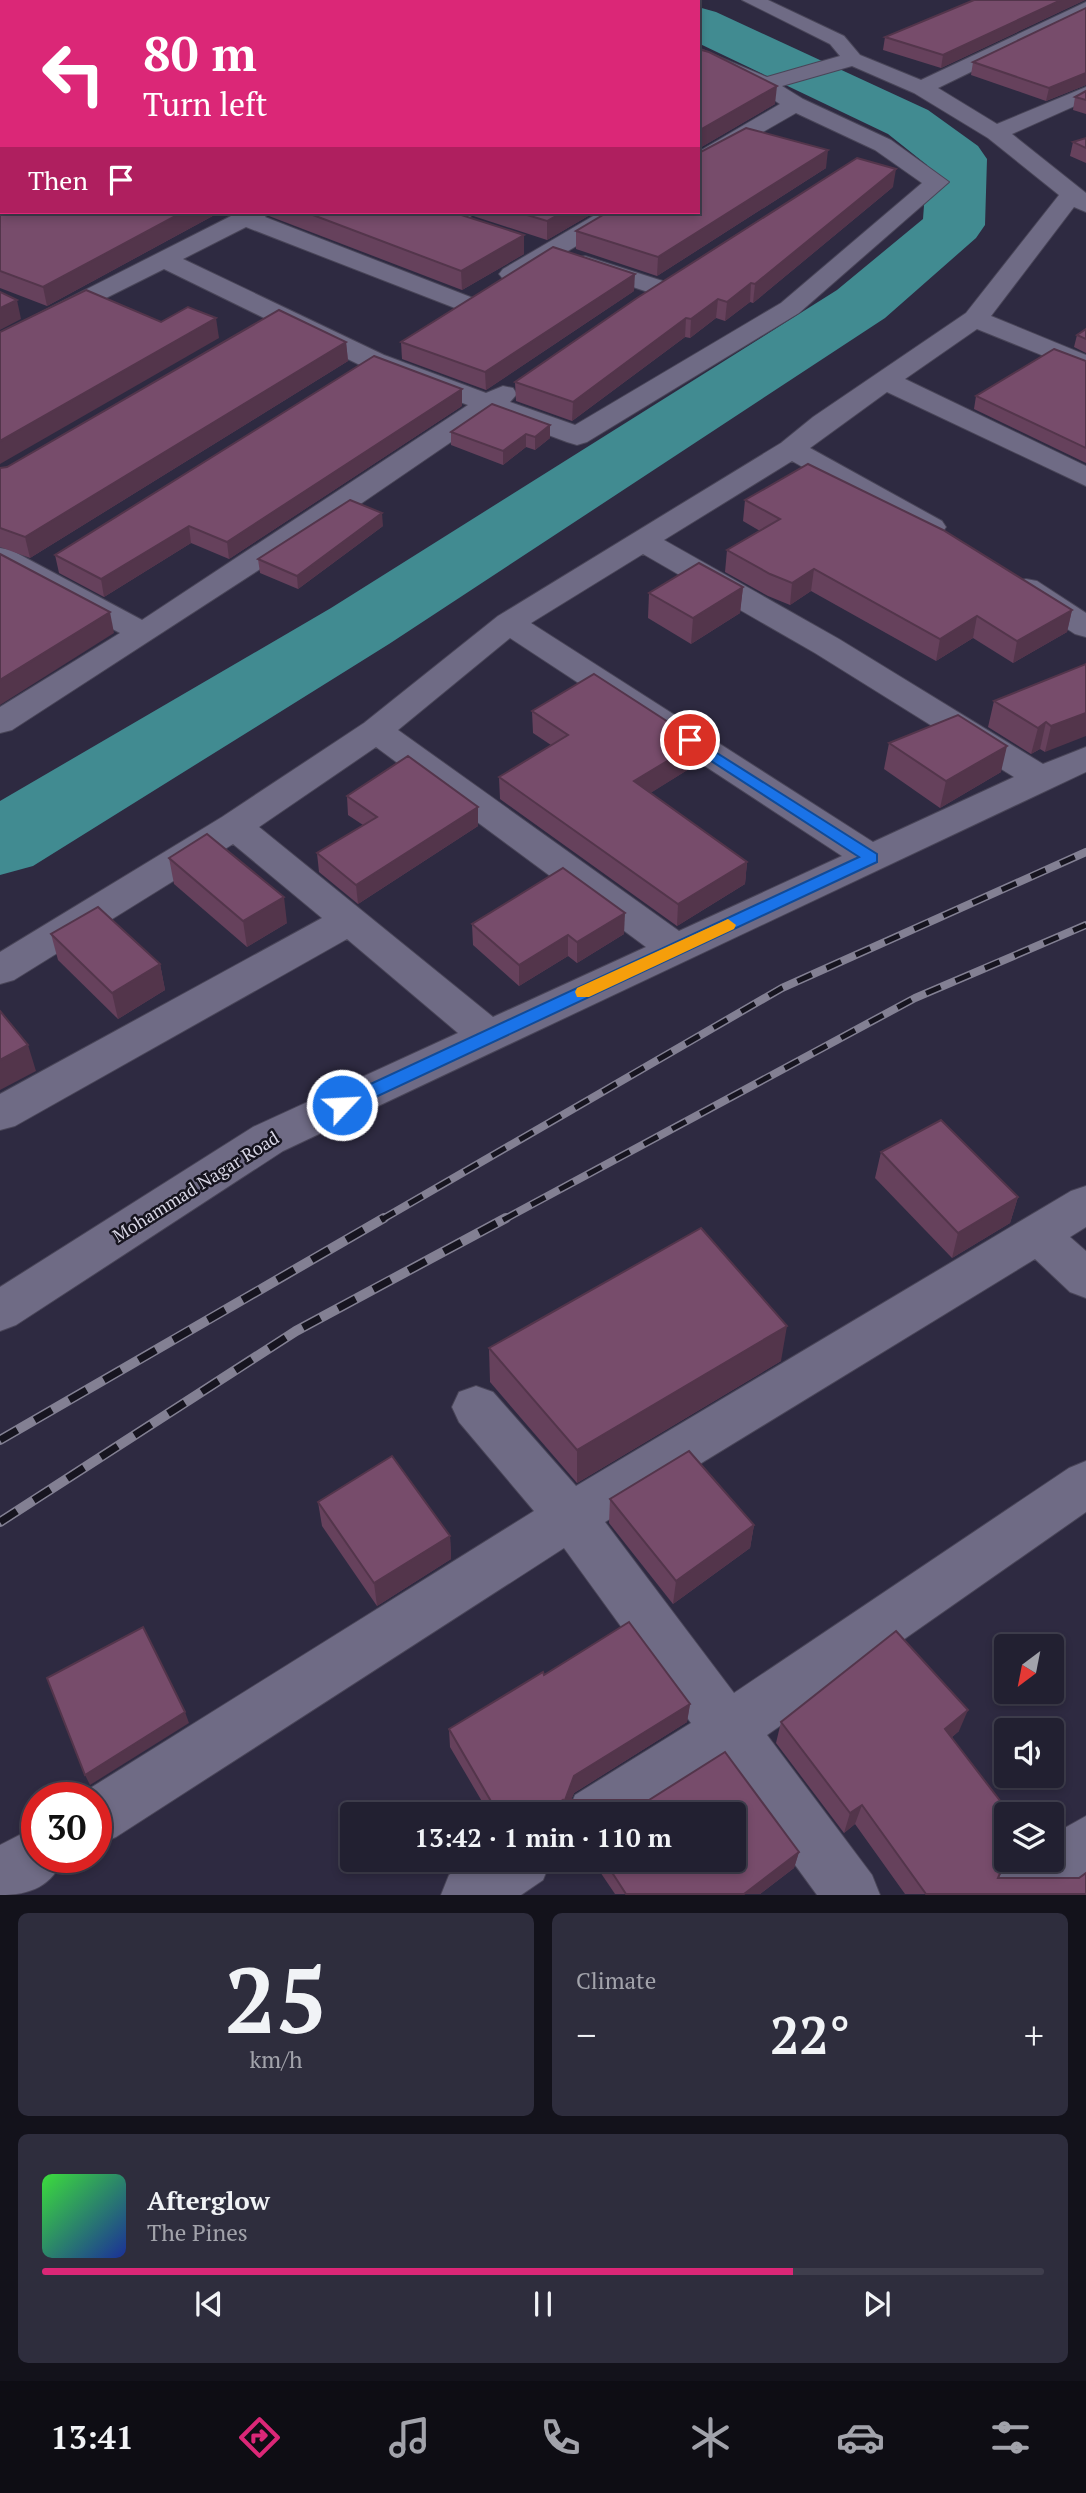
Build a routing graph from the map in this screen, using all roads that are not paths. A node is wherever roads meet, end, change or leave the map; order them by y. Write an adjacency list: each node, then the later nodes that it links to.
1 (752, 0): 4 (street)
2 (1086, 8): 8 (street)
3 (700, 55): 5 (street)
4 (845, 61): 7 (street); 8 (street)
5 (728, 68): 6 (street); 7 (street)
6 (700, 77)
7 (777, 80): 10 (street)
8 (922, 88): 11 (street)
9 (1086, 93): 11 (street)
10 (795, 104): 12 (street); 14 (street)
11 (996, 133): 15 (street)
12 (883, 145): 13 (street); 30 (street)
13 (860, 160)
14 (700, 161)
15 (1079, 200): 23 (street)
16 (613, 214): 18 (street)
17 (251, 215): 18 (street); 19 (street)
18 (538, 248): 20 (street)
19 (163, 259): 22 (street); 25 (street)
20 (660, 288)
21 (12, 303): 22 (street)
22 (48, 319): 24 (street)
23 (975, 319): 26 (street); 29 (street)
24 (0, 343)
25 (385, 354): 27 (street); 30 (street)
26 (1085, 363)
27 (350, 376)
28 (523, 380): 30 (street)
29 (884, 380): 31 (street); 32 (street)
30 (489, 403): 39 (street)
31 (791, 449): 33 (street); 34 (street)
32 (1086, 477)
33 (643, 541): 37 (street); 43 (street)
34 (955, 541)
35 (0, 557): 39 (street)
36 (999, 569): 38 (street)
37 (509, 623): 41 (street); 45 (street)
38 (1086, 626)
39 (143, 633): 40 (street)
40 (0, 722)
41 (376, 731): 44 (street); 47 (street)
42 (1086, 758): 43 (street, Mohammad Nagar Road)
43 (1042, 779): 45 (street, Mohammad Nagar Road)
44 (235, 826): 46 (street); 48 (street)
45 (871, 858): 47 (street, Mohammad Nagar Road)
46 (350, 920): 49 (street); 50 (street)
47 (676, 949): 49 (street, Mohammad Nagar Road)
48 (0, 970)
49 (489, 1036): 54 (street, Mohammad Nagar Road)
50 (0, 1114)
51 (1086, 1204): 52 (street)
52 (1038, 1235): 53 (street); 57 (street)
53 (1086, 1279)
54 (0, 1311)
55 (476, 1407): 57 (street)
56 (1086, 1484): 58 (street)
57 (570, 1517): 58 (street); 60 (street)
58 (730, 1730): 59 (street); 66 (street)
59 (616, 1802)
60 (112, 1807)
61 (1086, 1844): 67 (street)
62 (21, 1864): 64 (street)
63 (504, 1872): 65 (street)
64 (0, 1878)
65 (469, 1895)
66 (852, 1895)
67 (1018, 1895)

